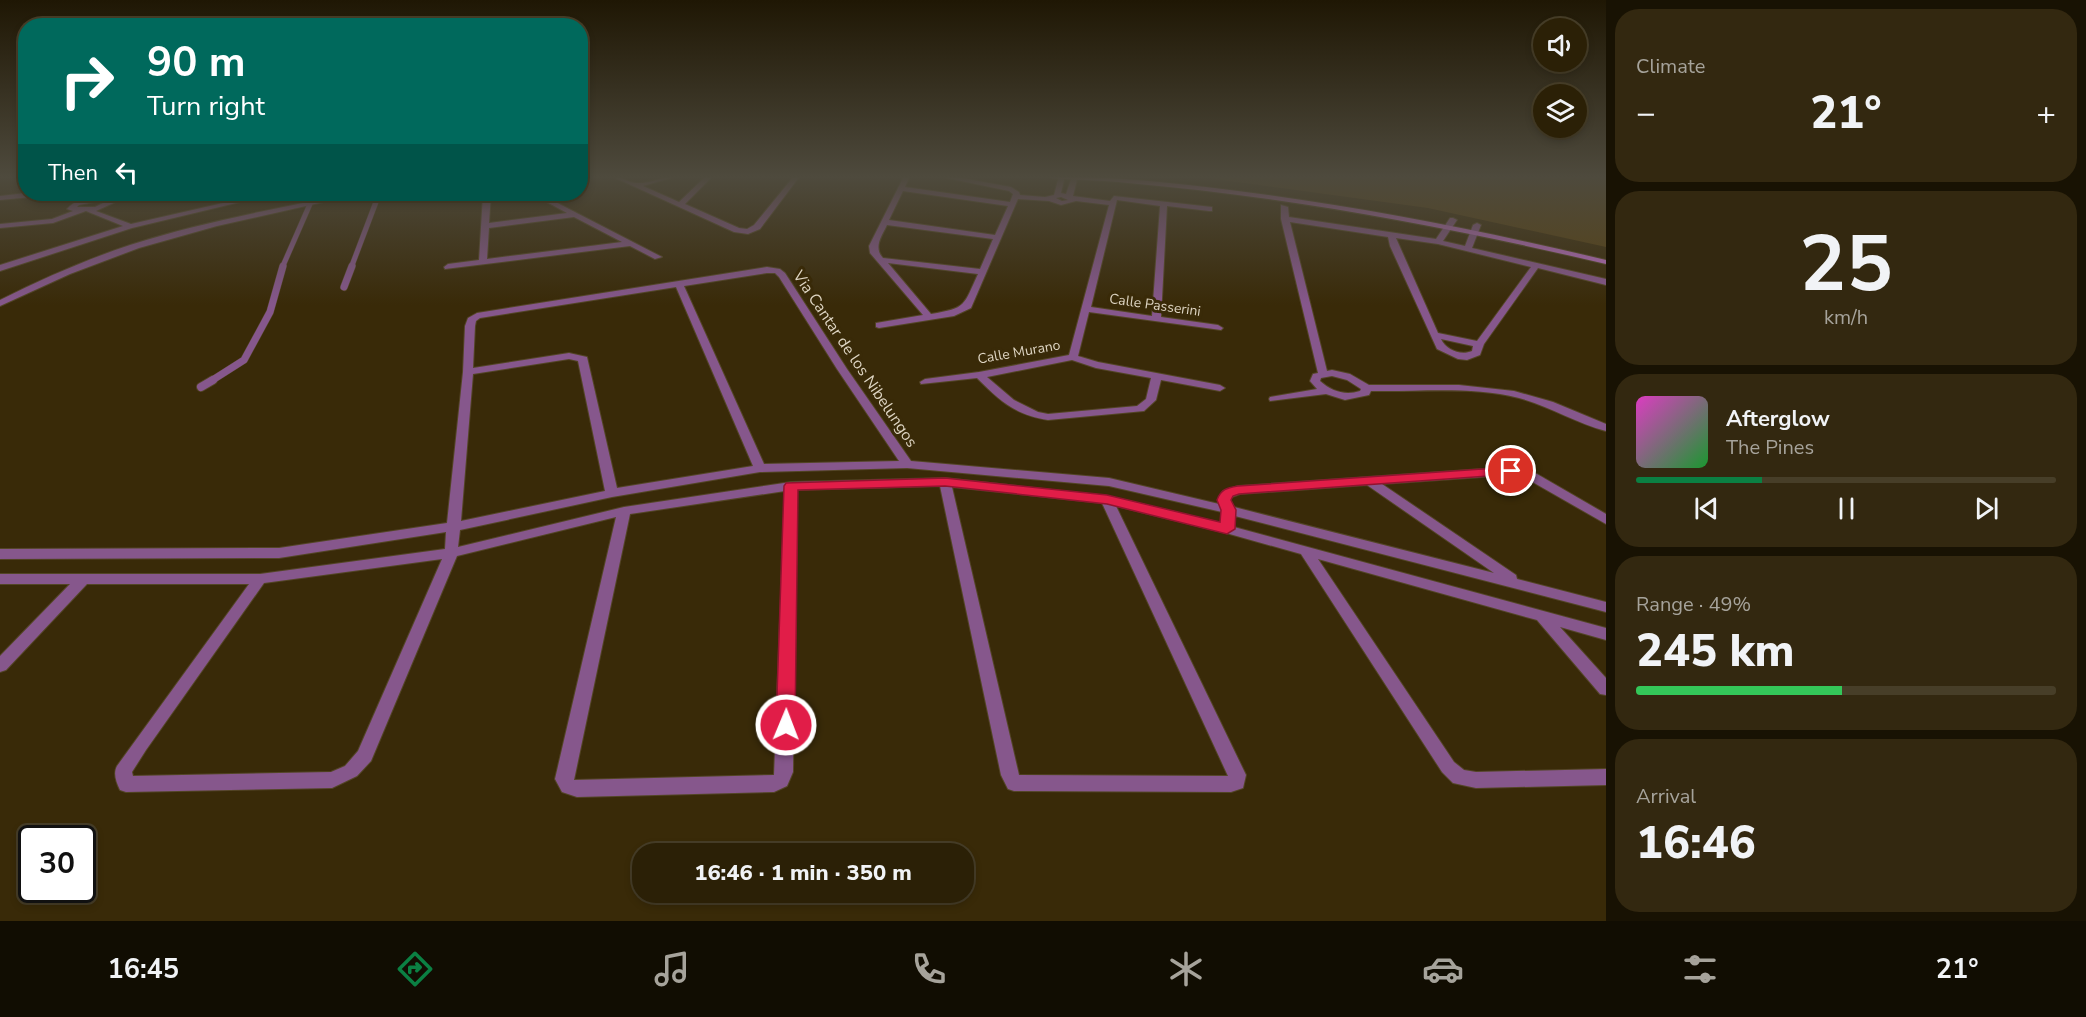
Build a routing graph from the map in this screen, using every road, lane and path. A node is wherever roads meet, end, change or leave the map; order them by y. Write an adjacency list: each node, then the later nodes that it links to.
1 (42, 219): 22 (street)
2 (55, 219): 22 (street)
3 (115, 219): 25 (street)
4 (157, 219): 25 (street)
5 (243, 219): 44 (street)
6 (303, 219): 58 (lane)
7 (370, 219): 43 (lane)
8 (485, 219): 24 (street)
9 (535, 219): 24 (street)
10 (585, 219): 30 (street)
11 (712, 219): 12 (street)
12 (763, 219)
13 (886, 219): 20 (street)
14 (1004, 219): 28 (street)
15 (1108, 219): 45 (street, Calle Murano)
16 (1163, 219): 47 (street)
17 (1285, 219): 27 (street); 54 (street)
18 (1421, 219): 21 (street)
19 (1424, 219): 21 (street)
20 (885, 222): 28 (street); 34 (street)
21 (1451, 223): 26 (street); 29 (street)
22 (14, 224): 23 (street)
23 (0, 225)
24 (485, 225): 35 (street)
25 (130, 226): 39 (street)
26 (1475, 228): 31 (street); 32 (street); 36 (street)
27 (1391, 234): 29 (street); 50 (street)
28 (996, 237): 40 (street)
29 (1438, 242): 31 (street)
30 (631, 243): 33 (street); 35 (street)
31 (1468, 248): 37 (street)
32 (1606, 255)
33 (658, 257)
34 (879, 260): 40 (street); 46 (street)
35 (483, 262): 38 (street)
36 (1606, 262)
37 (1536, 266): 41 (street); 51 (street)
38 (448, 267)
39 (0, 268)
40 (981, 272): 46 (street)
41 (1606, 282)
42 (679, 285): 53 (street); 64 (street, Via Cantar de los Nibelungos); 65 (street)
43 (344, 288)
44 (0, 303)
45 (1088, 309): 47 (street, Calle Passerini); 52 (street, Calle Murano)
46 (929, 317): 48 (street)
47 (1156, 319): 49 (street, Calle Passerini)
48 (879, 325)
49 (1218, 328)
50 (1435, 335): 51 (street); 51 (street)
51 (1479, 344)
52 (1074, 357): 55 (street, Calle Murano); 56 (street)
53 (468, 372): 69 (street); 74 (street)
54 (1323, 374): 60 (street); 61 (street)
55 (979, 375): 56 (street); 57 (street, Calle Murano)
56 (1157, 376): 59 (street)
57 (925, 382)
58 (201, 387)
59 (1220, 388)
60 (1366, 388): 61 (street); 63 (street)
61 (1327, 391): 62 (street)
62 (1274, 399)
63 (1606, 428)
64 (907, 464): 65 (street); 71 (street)
65 (760, 468): 69 (street)
66 (945, 482): 68 (street); 70 (street); 70 (street)
67 (1371, 482): 71 (street); 73 (street); 82 (street)
68 (791, 486): 72 (street); 72 (street)
69 (612, 493): 74 (street)
70 (1107, 500): 75 (street)
71 (1228, 510): 75 (street); 82 (street)
72 (624, 511): 78 (street)
73 (1606, 520)
74 (452, 527): 77 (street); 78 (street)
75 (1227, 529): 76 (street)
76 (1305, 550): 84 (street); 88 (street)
77 (0, 554)
78 (450, 554): 81 (street); 81 (street)
79 (84, 578): 80 (street); 81 (street); 86 (street)
80 (0, 579)
81 (260, 579)
82 (1518, 583): 83 (street)
83 (1606, 607)
84 (1543, 618): 85 (street); 87 (street)
85 (1606, 634)
86 (0, 666)
87 (1606, 689)
88 (1606, 777)

